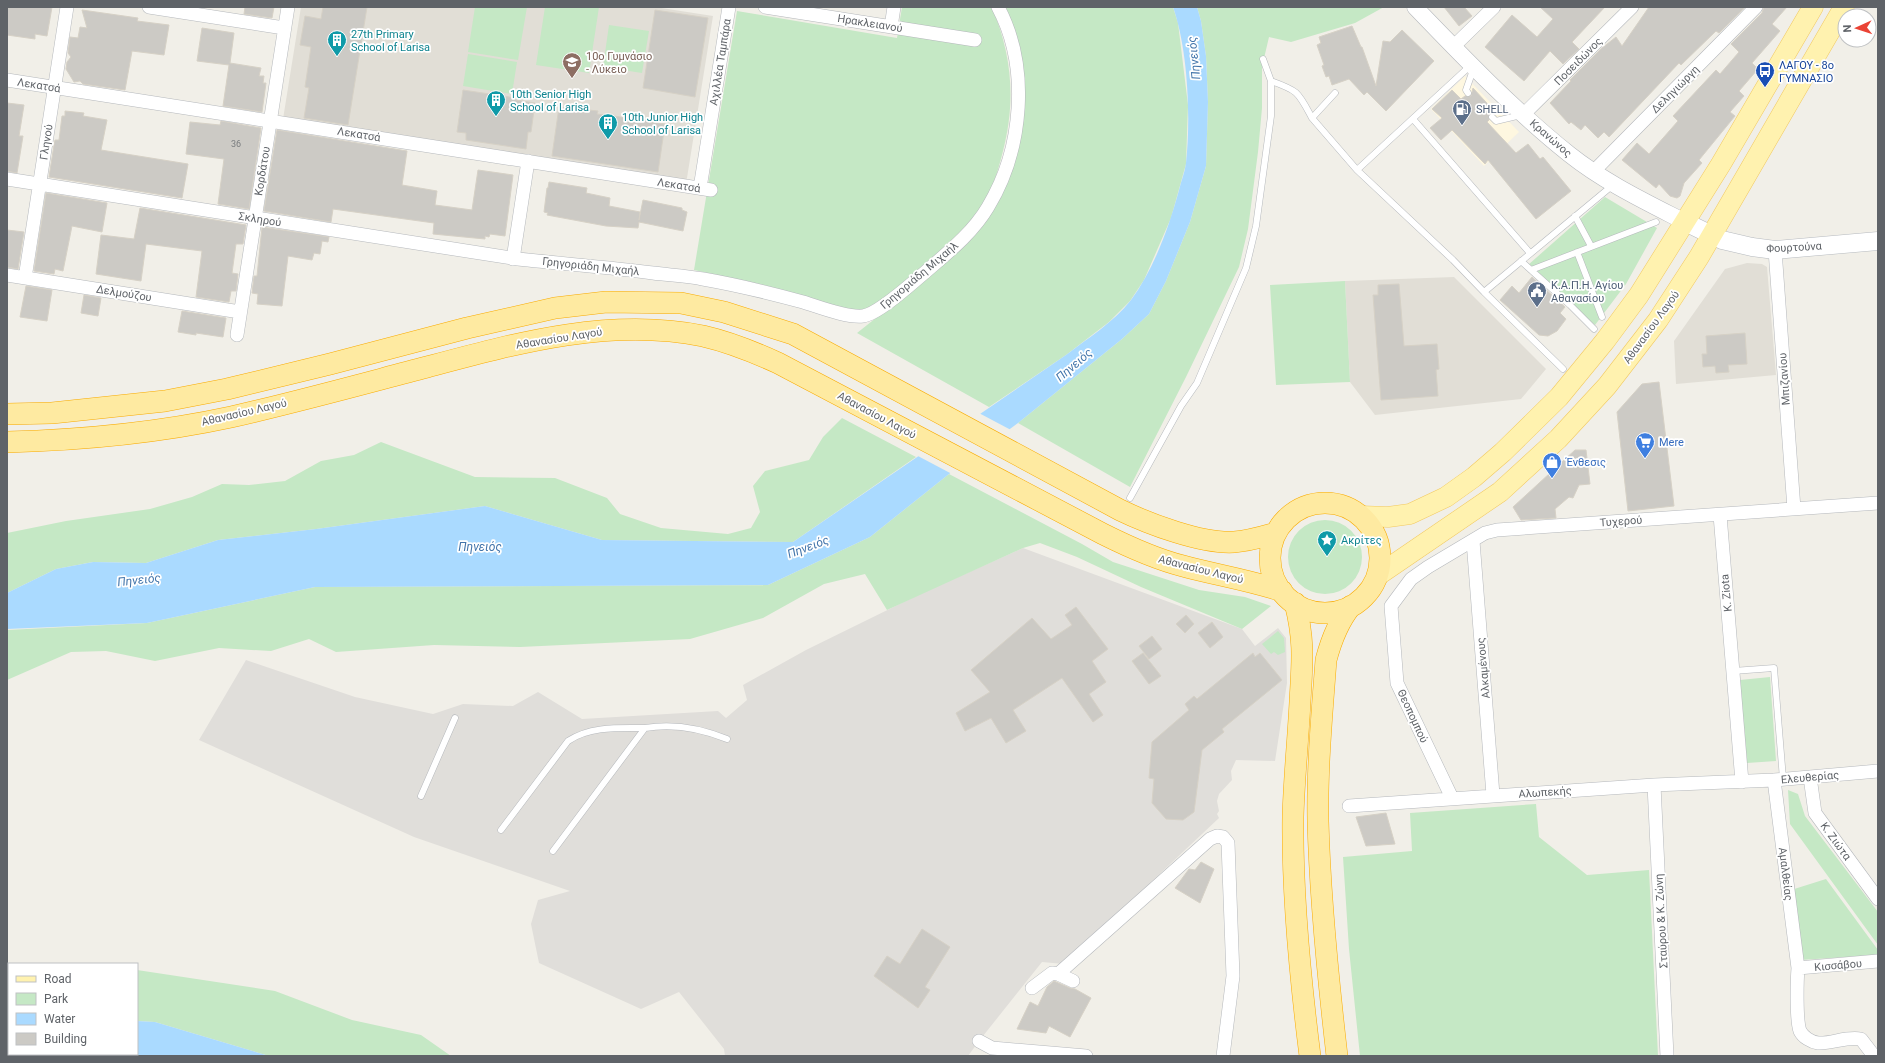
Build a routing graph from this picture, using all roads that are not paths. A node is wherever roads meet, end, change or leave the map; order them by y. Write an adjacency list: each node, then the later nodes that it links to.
1 (67, 7): 22 (street, Γληνού)
2 (149, 7): 15 (street)
3 (288, 7): 15 (street, Κορδάτου)
4 (729, 7): 36 (street, Αχιλλέα Ταμπάρα)
5 (765, 7): 14 (street, Ηρακλειανού)
6 (894, 7): 14 (street)
7 (998, 7): 47 (street, Γρηγοριάδη Μιχαήλ)
8 (1415, 7): 17 (street, Κρανώνος)
9 (1494, 7): 17 (street)
10 (1632, 7): 25 (street, Ποσειδώνος)
11 (1756, 7): 32 (street, Δεληγιώργη)
12 (1813, 7): 40 (main road)
13 (1844, 7): 41 (main road, Αθανασίου Λαγού)
14 (891, 27): 16 (street, Ηρακλειανού)
15 (284, 28): 29 (street, Κορδάτου)
16 (975, 40)
17 (1453, 47): 19 (street, Κρανώνος)
18 (1263, 59): 21 (lane)
19 (1472, 67): 24 (lane); 25 (street, Κρανώνος); 28 (lane)
20 (7, 80): 22 (street, Λεκατσά)
21 (1271, 81): 27 (lane); 61 (lane)
22 (54, 87): 29 (street, Λεκατσά); 34 (street, Γληνού)
23 (1334, 93): 27 (lane)
24 (1468, 93)
25 (1524, 114): 26 (lane); 32 (street, Κρανώνος)
26 (1492, 117)
27 (1312, 118): 31 (lane)
28 (1413, 119): 31 (lane); 46 (lane)
29 (270, 120): 30 (street, Λεκατσά); 38 (street, Κορδάτου)
30 (528, 162): 36 (street, Λεκατσά); 47 (street)
31 (1358, 170): 52 (lane)
32 (1594, 172): 35 (street, Κρανώνος)
33 (7, 179): 34 (street, Σκληρού)
34 (39, 184): 38 (street, Σκληρού); 51 (street, Γληνού)
35 (1614, 184): 37 (lane); 40 (street, Κρανώνος)
36 (706, 189)
37 (1575, 216): 43 (lane); 46 (lane)
38 (255, 218): 47 (street, Σκληρού); 53 (street, Κορδάτου)
39 (1656, 222): 43 (lane)
40 (1685, 222): 41 (main road, Κρανώνος); 64 (main road)
41 (1711, 235): 44 (main road, Φουρτούνα); 67 (main road, Αθανασίου Λαγού)
42 (1878, 241): 44 (main road, Φουρτούνα)
43 (1591, 246): 45 (lane)
44 (1775, 250): 62 (street, Μπιζανίου)
45 (1576, 252): 49 (lane); 54 (lane)
46 (1530, 253): 48 (lane)
47 (513, 258)
48 (1521, 262): 49 (lane); 52 (lane)
49 (1531, 270): 55 (lane)
50 (7, 275): 51 (street, Δελμούζου)
51 (25, 278): 53 (street, Δελμούζου)
52 (1484, 292): 57 (lane)
53 (240, 312): 56 (street, Κορδάτου)
54 (1602, 318)
55 (1594, 329)
56 (237, 335)
57 (1563, 369)
58 (7, 414): 61 (highway)
59 (7, 442): 68 (highway, Αθανασίου Λαγού)
60 (1878, 503): 62 (street, Τυχερού)
61 (1125, 504): 65 (highway)
62 (1794, 509): 63 (street, Τυχερού)
63 (1720, 515): 66 (street, Τυχερού); 71 (street, K. Ziota)
64 (1362, 516): 65 (highway); 67 (highway)
65 (1276, 532): 68 (highway)
66 (1473, 541): 70 (street, Τυχερού); 80 (street, Αλκαμένους)
67 (1377, 576): 69 (highway)
68 (1288, 597): 69 (highway); 95 (highway)
69 (1351, 606): 96 (highway)
70 (1391, 606): 82 (street, Θεοπομπού)
71 (1733, 671): 77 (lane); 78 (street, K. Ziota)
72 (455, 718): 81 (lane)
73 (645, 728): 74 (lane); 84 (lane); 85 (lane)
74 (727, 739)
75 (1878, 772): 76 (street, Ελευθερίας)
76 (1810, 777): 77 (street, Ελευθερίας); 86 (street, Κ. Ζιώτα)
77 (1778, 779): 78 (street, Ελευθερίας); 88 (street, Αμαλθείας)
78 (1742, 782): 79 (street, Αλωπεκής)
79 (1654, 785): 80 (street, Αλωπεκής); 97 (street, Σταύρου & Κ. Ζώνη)
80 (1494, 795): 82 (street, Αλωπεκής)
81 (421, 796)
82 (1452, 798): 83 (street, Αλωπεκής)
83 (1349, 806)
84 (501, 830)
85 (553, 852)
86 (1878, 899)
87 (1878, 961): 88 (street, Κισσάβου)
88 (1798, 968): 98 (street, Αμαλθείας)
89 (1058, 974): 90 (street); 91 (street); 94 (street)
90 (1073, 981)
91 (1032, 988)
92 (979, 1041): 93 (street)
93 (1086, 1056)
94 (1223, 1056)
95 (1310, 1056)
96 (1337, 1056)
97 (1667, 1056)
98 (1874, 1056)

